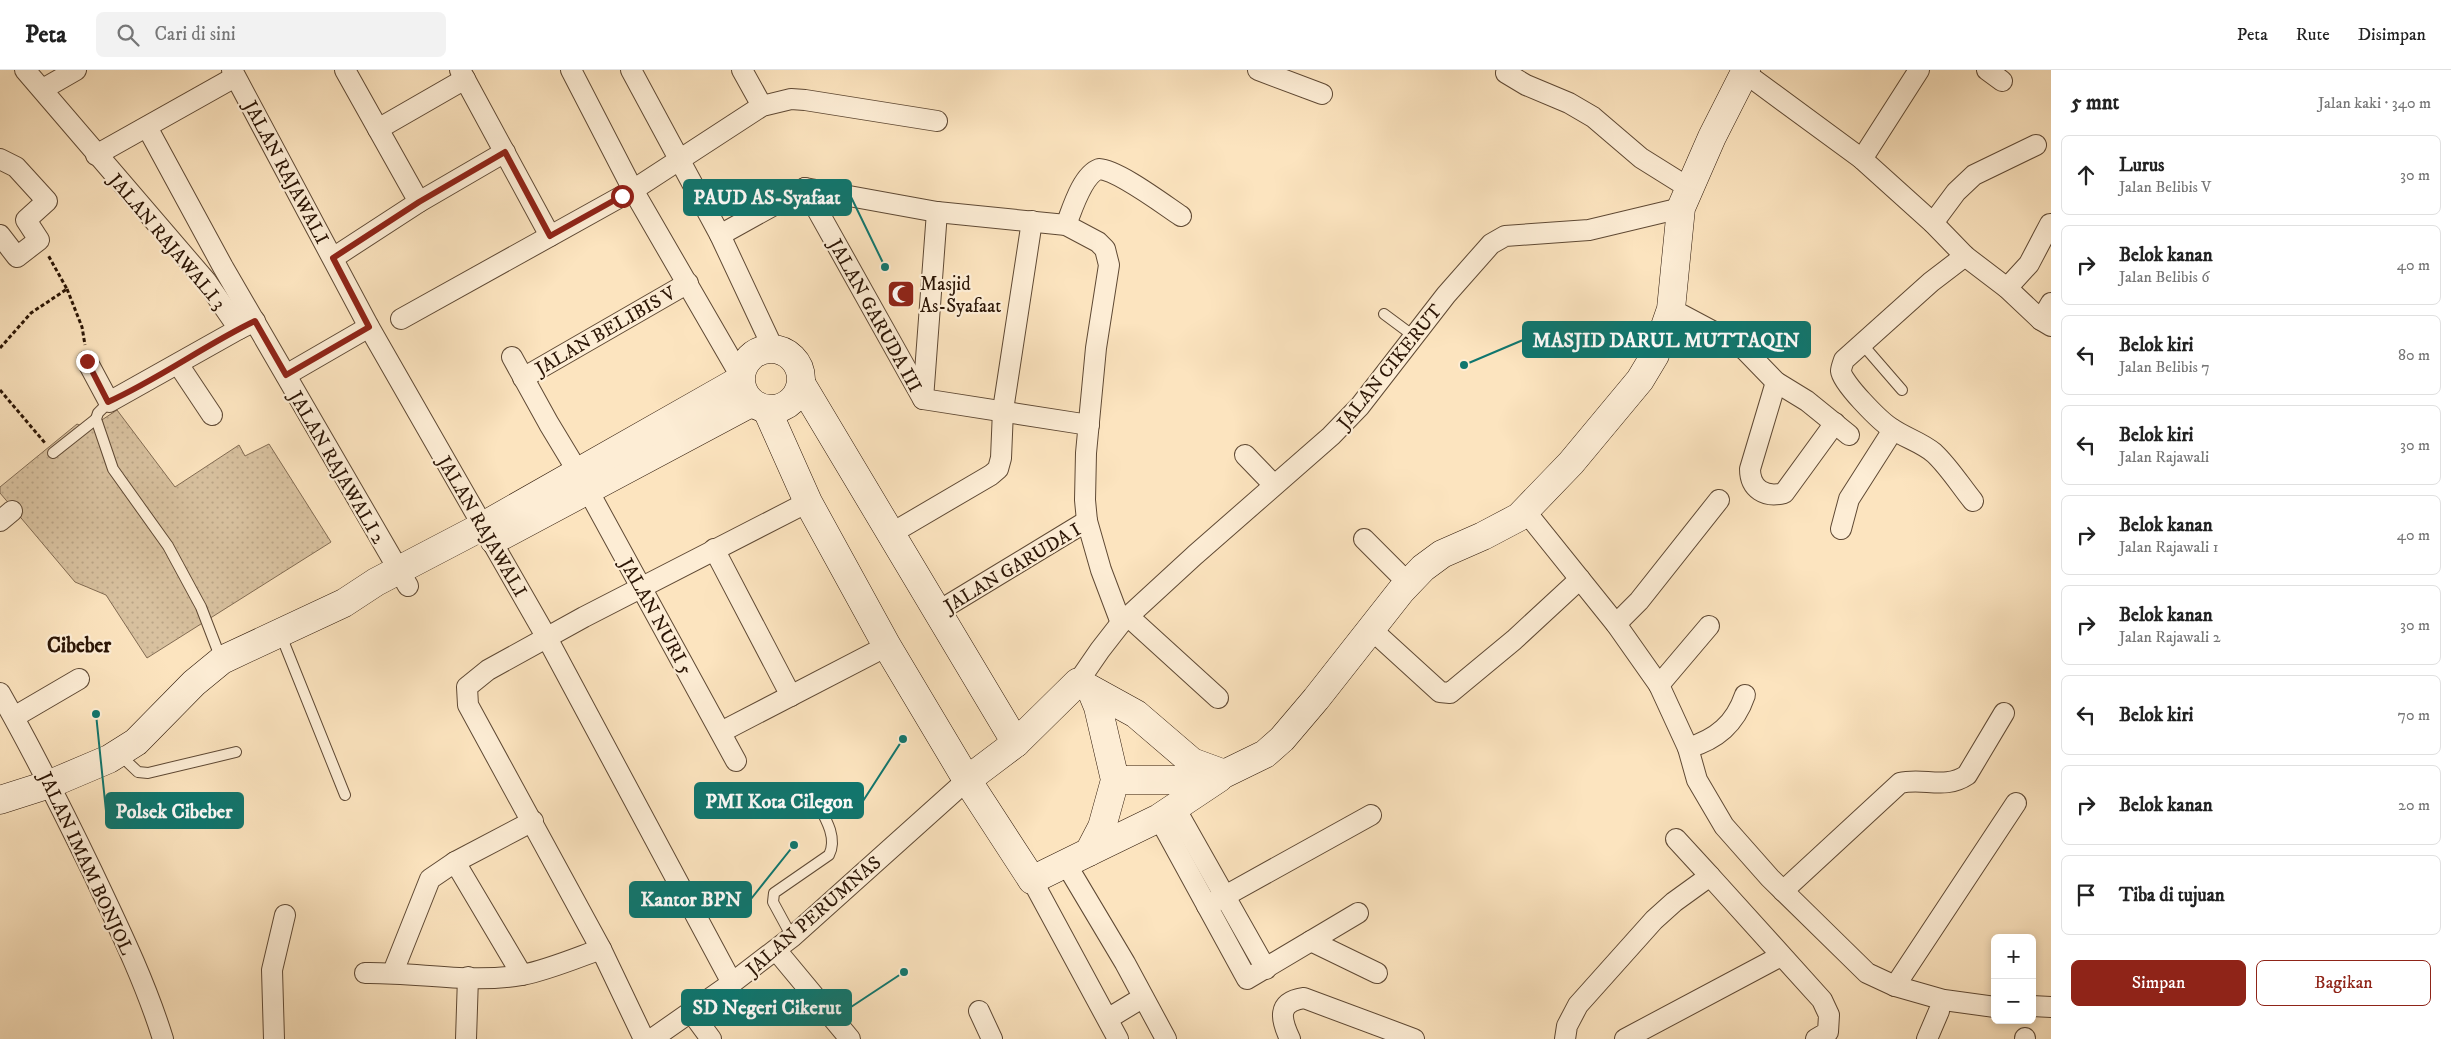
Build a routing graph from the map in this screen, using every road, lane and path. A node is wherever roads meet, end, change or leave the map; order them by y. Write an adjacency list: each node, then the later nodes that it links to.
1 (25, 70): 13 (street, JALAN RAJAWALI 3)
2 (76, 70): 13 (street)
3 (345, 70): 18 (street)
4 (572, 70): 26 (street)
5 (631, 70): 24 (street)
6 (742, 70): 15 (street)
7 (1258, 70): 14 (street)
8 (1919, 70): 23 (street)
9 (1745, 72): 23 (street); 27 (street)
10 (1506, 73): 27 (street)
11 (233, 74): 17 (street); 40 (street, JALAN RAJAWALI)
12 (462, 74): 18 (street); 20 (street)
13 (44, 89): 21 (street, JALAN RAJAWALI 3)
14 (1322, 94)
15 (762, 106): 16 (street); 24 (street)
16 (937, 121)
17 (148, 127): 21 (street); 49 (street, JALAN RAJAWALI 3)
18 (378, 130): 28 (street)
19 (2036, 145): 32 (street)
20 (505, 152): 28 (street); 37 (street)
21 (96, 155): 49 (street, JALAN RAJAWALI 3)
22 (0, 159): 38 (street)
23 (1862, 159): 32 (street)
24 (680, 160): 26 (street); 35 (street)
25 (805, 188): 29 (street); 35 (street); 65 (street, JALAN GARUDA III)
26 (632, 190): 37 (street); 41 (street)
27 (1685, 198): 45 (street); 51 (street, JALAN CIKERUT)
28 (419, 202): 40 (street)
29 (937, 212): 31 (street); 65 (street)
30 (1180, 216): 34 (street)
31 (1032, 221): 34 (street); 67 (street)
32 (1933, 223): 39 (street)
33 (2050, 224): 42 (street)
34 (1066, 225): 70 (street)
35 (720, 235): 54 (street)
36 (0, 236): 38 (street)
37 (550, 236): 47 (street)
38 (39, 240): 43 (path)
39 (1965, 256): 42 (street); 52 (street)
40 (333, 258): 50 (street, JALAN RAJAWALI)
41 (688, 283): 59 (street, JALAN BELIBIS V); 64 (street)
42 (2007, 288): 48 (street)
43 (67, 289): 53 (path); 56 (path)
44 (2051, 302): 48 (street)
45 (1671, 309): 60 (street); 79 (street)
46 (1384, 314): 51 (lane)
47 (401, 318)
48 (2046, 323)
49 (247, 325): 57 (street); 58 (street, JALAN RAJAWALI 2)
50 (369, 327): 58 (street); 82 (street, JALAN RAJAWALI)
51 (1415, 337): 75 (street, JALAN CIKERUT)
52 (1863, 345): 63 (lane); 71 (street)
53 (0, 348)
54 (773, 348): 61 (street); 64 (street)
55 (512, 357): 59 (street, JALAN NURI 5)
56 (87, 361): 66 (street)
57 (178, 364): 66 (street); 68 (street)
58 (286, 375): 86 (street, JALAN RAJAWALI 2)
59 (523, 378): 74 (street, JALAN NURI 5)
60 (1776, 382): 60 (street)
61 (802, 385): 64 (street); 83 (street)
62 (0, 390): 72 (path)
63 (1902, 390)
64 (750, 392): 74 (street); 78 (street)
65 (923, 399): 67 (street, JALAN GARUDA III)
66 (108, 402): 69 (lane)
67 (1003, 410): 70 (street, JALAN GARUDA III); 83 (street)
68 (212, 415)
69 (96, 419): 72 (lane); 98 (lane)
70 (1089, 426): 80 (street)
71 (1893, 430): 77 (street); 81 (street)
72 (53, 453)
73 (1245, 455): 75 (street)
74 (583, 482): 82 (street); 89 (street, JALAN NURI 5)
75 (1274, 485): 91 (street, JALAN CIKERUT)
76 (1719, 500): 92 (street)
77 (1973, 501)
78 (808, 502): 85 (street); 97 (street)
79 (1526, 512): 87 (street); 88 (street)
80 (1087, 521): 90 (street, JALAN GARUDA I); 91 (street)
81 (1841, 529)
82 (487, 533): 86 (street); 96 (street, JALAN RAJAWALI)
83 (892, 533): 90 (street)
84 (1364, 539): 88 (street)
85 (714, 549): 89 (street); 104 (street)
86 (403, 579): 95 (street)
87 (1580, 579): 92 (street); 94 (street)
88 (1408, 583): 94 (street)
89 (641, 588): 96 (street); 108 (street, JALAN NURI 5)
90 (937, 612): 109 (street)
91 (1125, 620): 101 (street, JALAN CIKERUT); 105 (street)
92 (1616, 624): 100 (street)
93 (1709, 626): 100 (street)
94 (1372, 630): 114 (street)
95 (279, 632): 98 (street); 118 (lane)
96 (547, 638): 124 (street); 143 (street, JALAN RAJAWALI)
97 (887, 646): 104 (street); 115 (street)
98 (222, 660): 112 (street)
99 (79, 679): 107 (street)
100 (1659, 685): 110 (street)
101 (1085, 686): 109 (street); 114 (street); 116 (street)
102 (0, 693): 107 (street, JALAN IMAM BONJOL)
103 (1745, 695): 110 (street)
104 (791, 696): 108 (street)
105 (1218, 698)
106 (2004, 713): 130 (street)
107 (14, 717): 117 (street, JALAN IMAM BONJOL)
108 (721, 732): 113 (street, JALAN NURI 5)
109 (1016, 743): 115 (street)
110 (1688, 748): 130 (street)
111 (236, 752): 112 (lane)
112 (118, 753): 117 (street)
113 (736, 761)
114 (1224, 774): 116 (street); 122 (street)
115 (967, 780): 129 (street); 135 (street, JALAN PERUMNAS)
116 (1115, 780): 126 (street)
117 (50, 784): 120 (street); 154 (street, JALAN IMAM BONJOL)
118 (345, 795)
119 (813, 795): 135 (lane)
120 (0, 800)
121 (2016, 803): 144 (street)
122 (1167, 813): 126 (street); 131 (street)
123 (1371, 816): 131 (street)
124 (532, 821): 127 (street); 136 (street)
125 (1676, 839): 128 (street)
126 (1078, 858): 129 (street); 145 (street)
127 (455, 862): 138 (street); 141 (street)
128 (1710, 876): 137 (street); 166 (street)
129 (1032, 880): 152 (street)
130 (1783, 891): 144 (street)
131 (1216, 901): 134 (street)
132 (1358, 913): 134 (street)
133 (285, 915): 155 (street)
134 (1311, 941): 140 (street)
135 (784, 944): 143 (street, JALAN PERUMNAS); 160 (street)
136 (601, 949): 141 (street); 157 (street)
137 (1781, 956): 153 (street); 167 (street)
138 (393, 972): 139 (street); 142 (street)
139 (365, 973)
140 (1377, 973)
141 (522, 975): 142 (street)
142 (468, 977): 156 (street)
143 (732, 983): 151 (street, JALAN PERUMNAS)
144 (1895, 986): 146 (street)
145 (1142, 998): 152 (street); 163 (street)
146 (1991, 1006)
147 (2036, 1006): 148 (street)
148 (2051, 1006)
149 (979, 1010): 161 (street)
150 (1938, 1011): 168 (street)
151 (692, 1013): 158 (street, JALAN PERUMNAS); 159 (street)
152 (1109, 1018): 162 (street)
153 (1824, 1037)
154 (163, 1039)
155 (274, 1039)
156 (466, 1039)
157 (644, 1039)
158 (652, 1039)
159 (711, 1039)
160 (850, 1039)
161 (992, 1039)
162 (1118, 1039)
163 (1166, 1039)
164 (1290, 1039): 165 (street)
165 (1414, 1039)
166 (1565, 1039)
167 (1624, 1039)
168 (1927, 1039)

